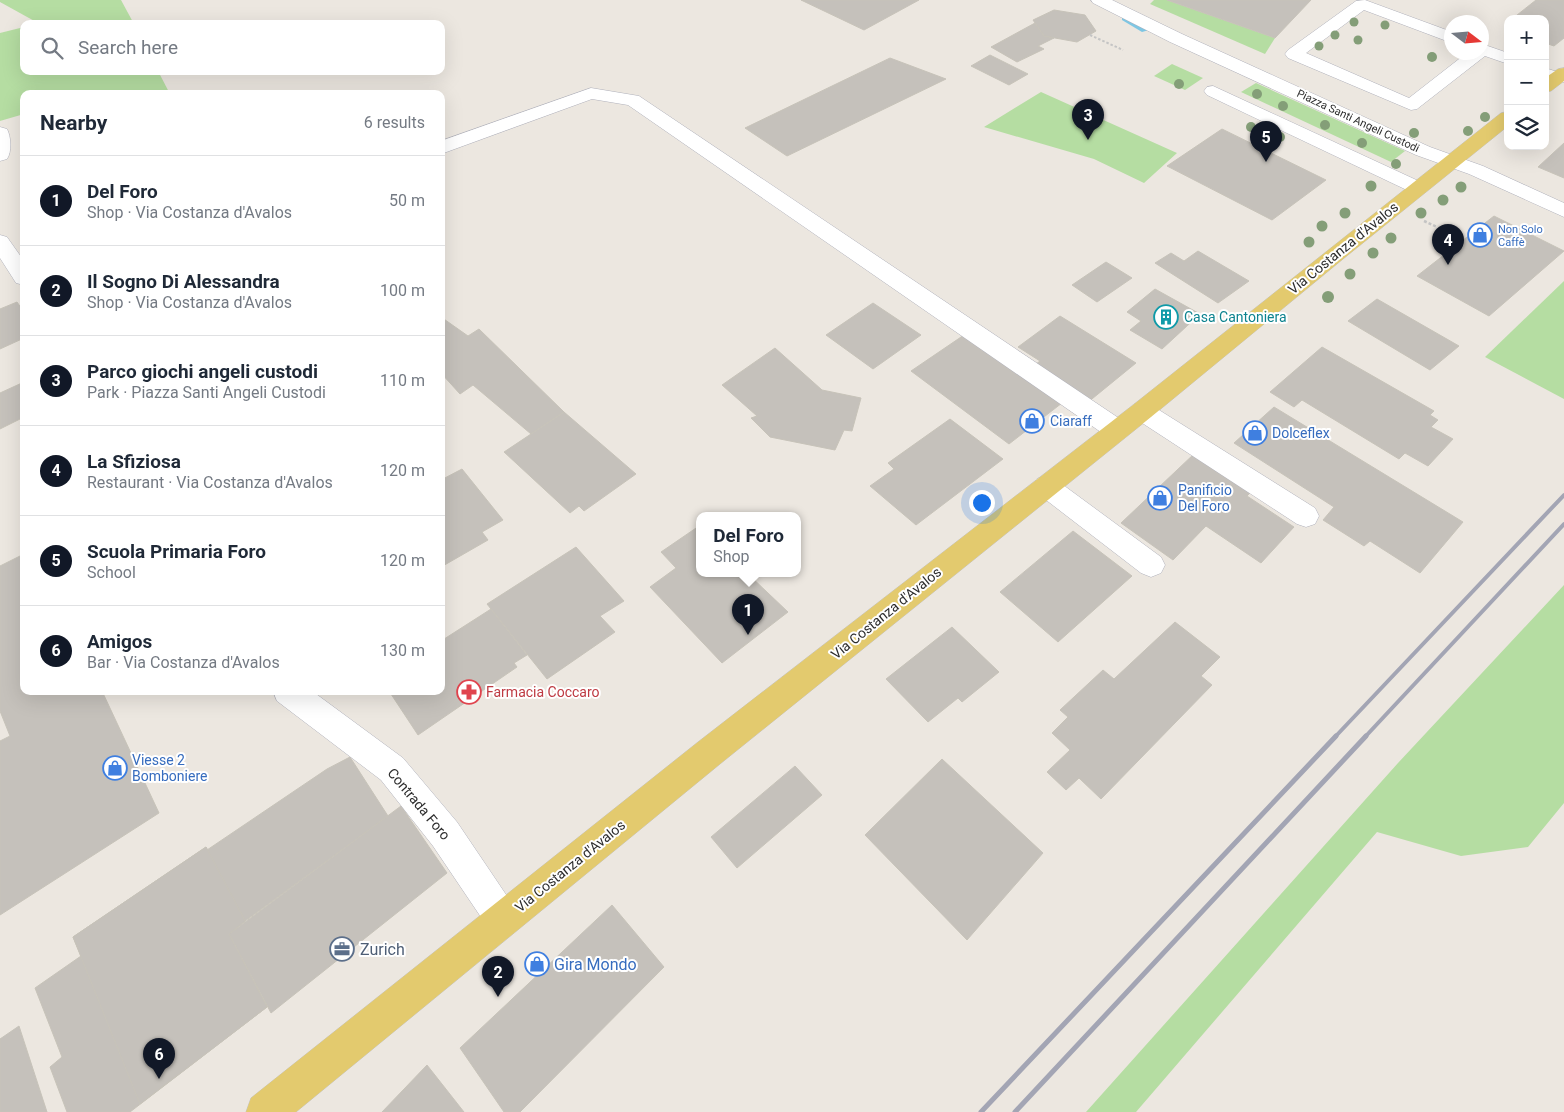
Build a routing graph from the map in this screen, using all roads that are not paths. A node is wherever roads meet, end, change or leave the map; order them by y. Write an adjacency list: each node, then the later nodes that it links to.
1 (1099, 0): 8 (street, Piazza Santi Angeli Custodi)
2 (1365, 2): 3 (street); 5 (street)
3 (1444, 35)
4 (1489, 53): 6 (street)
5 (1294, 54): 7 (street); 8 (street)
6 (1504, 58)
7 (1468, 60)
8 (1256, 74): 14 (street, Piazza Santi Angeli Custodi)
9 (1213, 91): 15 (street)
10 (1504, 120): 14 (main road, Via Costanza d'Avalos)
11 (0, 134): 13 (street)
12 (445, 147): 20 (street)
13 (0, 155)
14 (1452, 162): 15 (main road, Via Costanza d'Avalos); 16 (street, Piazza Santi Angeli Custodi)
15 (1418, 188): 19 (main road, Via Costanza d'Avalos)
16 (1564, 210)
17 (0, 242): 18 (street)
18 (20, 272)
19 (1142, 411): 20 (main road, Via Costanza d'Avalos); 22 (street)
20 (1116, 430): 21 (main road, Via Costanza d'Avalos)
21 (1046, 486): 23 (street); 25 (main road, Via Costanza d'Avalos)
22 (1306, 516)
23 (1151, 566)
24 (293, 695): 25 (street, Contrada Foro)
25 (502, 920): 26 (main road, Via Costanza d'Avalos)
26 (266, 1112)

